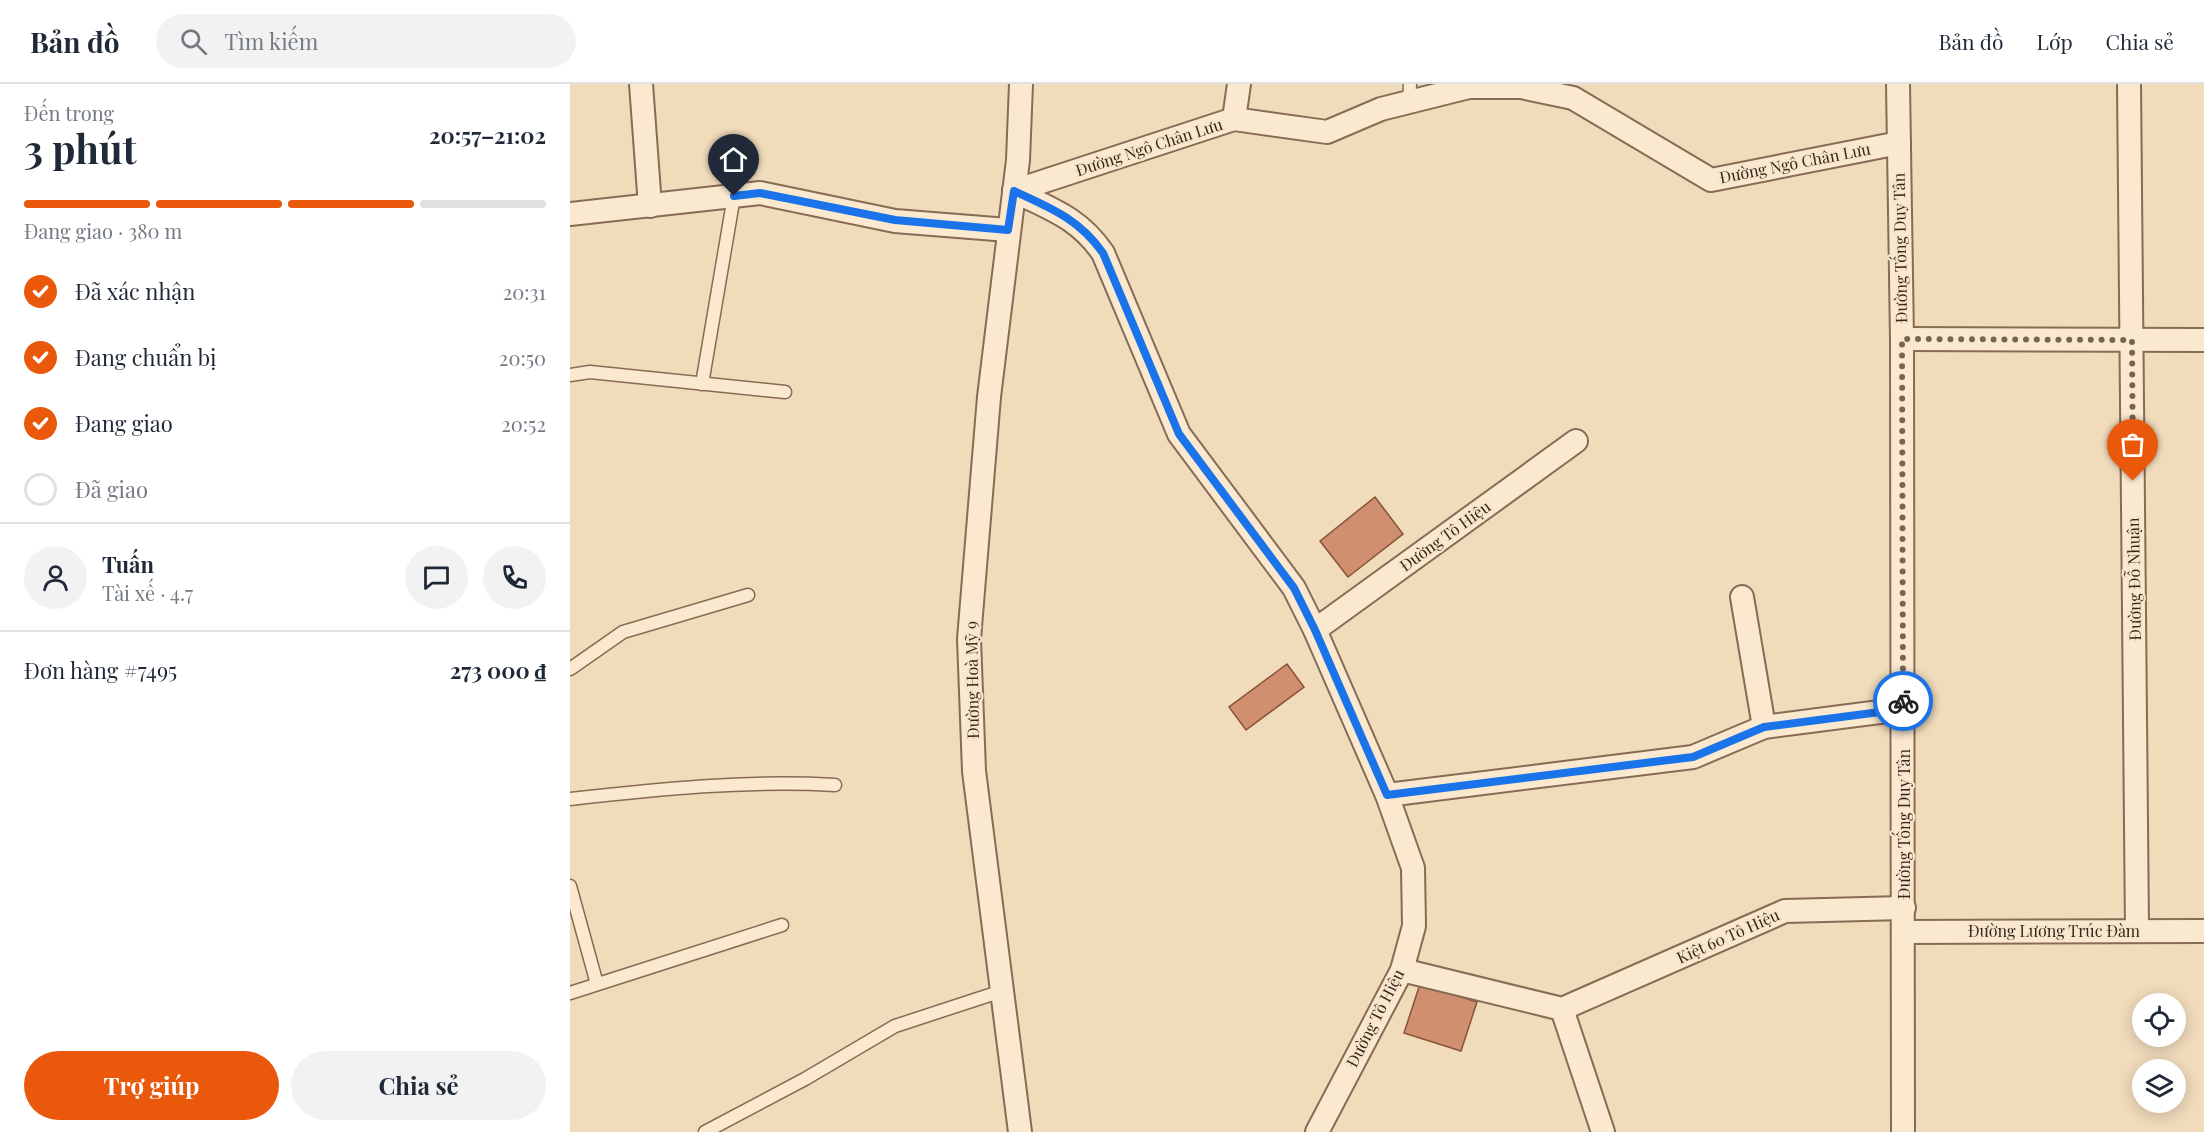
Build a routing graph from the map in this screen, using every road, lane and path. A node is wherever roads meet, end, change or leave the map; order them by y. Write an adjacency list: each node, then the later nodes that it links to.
1 (641, 84): 12 (street)
2 (1021, 84): 10 (street)
3 (1239, 84): 8 (street)
4 (1898, 84): 9 (street, Đường Tống Duy Tân)
5 (2129, 84): 16 (street, Đường Đỗ Nhuận)
6 (1538, 87): 7 (street, Đường Ngô Chân Lưu); 9 (street, Đường Ngô Chân Lưu)
7 (1410, 93): 8 (street, Đường Ngô Chân Lưu)
8 (1234, 119): 10 (street, Đường Ngô Chân Lưu)
9 (1899, 143): 15 (street, Đường Tống Duy Tân)
10 (1014, 191): 14 (street, Đường Hoà Mỹ 9); 24 (street, Đường Tô Hiệu)
11 (734, 196): 12 (street); 14 (street); 19 (lane)
12 (650, 206): 13 (street)
13 (570, 214)
14 (1008, 230): 39 (street, Đường Hoà Mỹ 9)
15 (1902, 339): 16 (street); 26 (street, Đường Tống Duy Tân)
16 (2132, 340): 17 (street); 34 (street, Đường Đỗ Nhuận)
17 (2204, 340)
18 (570, 375): 19 (lane)
19 (702, 384): 20 (lane)
20 (784, 392)
21 (1576, 441): 24 (street, Đường Tô Hiệu)
22 (748, 595): 25 (lane)
23 (1742, 597): 27 (street)
24 (1315, 630): 29 (street, Đường Tô Hiệu)
25 (570, 669)
26 (1903, 709): 27 (street); 32 (street, Đường Tống Duy Tân)
27 (1764, 727): 29 (street)
28 (835, 785): 30 (lane)
29 (1387, 795): 37 (street, Đường Tô Hiệu)
30 (570, 799)
31 (570, 886): 38 (lane)
32 (1904, 908): 36 (street, Đường Tống Duy Tân); 41 (street, Kiệt 60 Tô Hiệu)
33 (782, 925): 38 (lane)
34 (2137, 930): 35 (street, Đường Lương Trúc Đàm); 36 (street, Đường Lương Trúc Đàm)
35 (2204, 931)
36 (1904, 932): 46 (street, Đường Tống Duy Tân)
37 (1401, 970): 41 (street); 44 (street, Đường Tô Hiệu)
38 (597, 984): 40 (lane)
39 (1002, 991): 42 (lane); 43 (street, Đường Hoà Mỹ 9)
40 (570, 993)
41 (1562, 1009): 45 (street)
42 (705, 1132)
43 (1020, 1132)
44 (1317, 1132)
45 (1603, 1132)
46 (1903, 1132)

